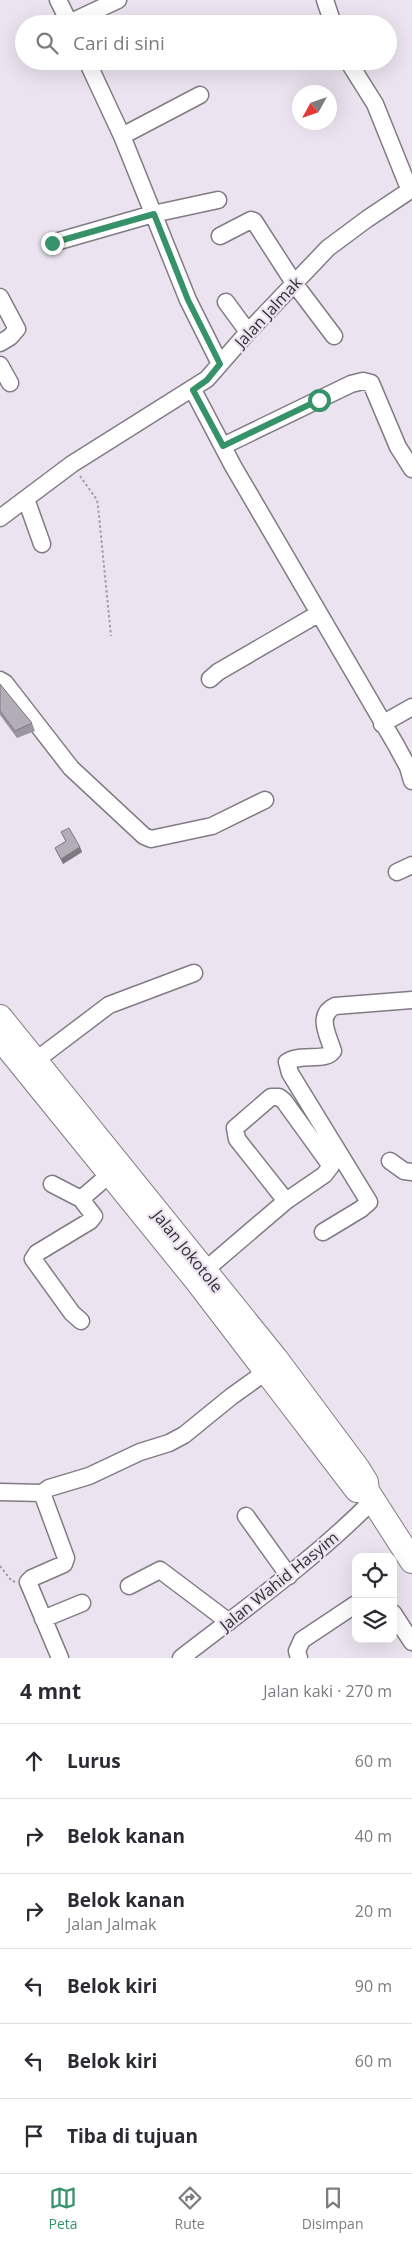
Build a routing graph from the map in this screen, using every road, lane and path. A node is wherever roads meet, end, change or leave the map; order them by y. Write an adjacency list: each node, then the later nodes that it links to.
1 (58, 0): 4 (street)
2 (118, 0): 5 (street)
3 (325, 0): 6 (street)
4 (65, 15)
5 (87, 15)
6 (330, 15)
7 (91, 70): 10 (street)
8 (353, 70): 11 (street)
9 (200, 95): 10 (street)
10 (122, 136): 13 (street)
11 (411, 190): 16 (street, Jalan Jalmak)
12 (218, 200): 13 (street)
13 (154, 214): 15 (street); 22 (street)
14 (220, 236): 16 (street)
15 (52, 243)
16 (294, 283): 19 (street, Jalan Jalmak); 20 (street)
17 (0, 297): 21 (street)
18 (226, 302): 19 (street)
19 (248, 332): 22 (street, Jalan Jalmak)
20 (334, 336)
21 (0, 342)
22 (220, 364): 25 (street, Jalan Jalmak)
23 (0, 365): 24 (street)
24 (10, 383)
25 (193, 390): 26 (street); 27 (street, Jalan Jalmak)
26 (223, 446): 28 (street); 32 (street)
27 (72, 464): 29 (street, Jalan Jalmak); 33 (path)
28 (412, 469)
29 (26, 499): 30 (street, Jalan Jalmak); 31 (street)
30 (0, 518)
31 (42, 544)
32 (318, 614): 35 (street); 37 (street)
33 (111, 636)
34 (0, 680): 39 (street)
35 (210, 680)
36 (412, 707): 37 (street)
37 (382, 724): 38 (street)
38 (411, 771)
39 (265, 800)
40 (412, 865): 41 (street)
41 (397, 872)
42 (194, 974): 46 (street)
43 (412, 1000): 53 (street)
44 (0, 1017): 46 (highway, Jalan Jokotole)
45 (0, 1038): 49 (highway, Jalan Jokotole)
46 (35, 1060): 54 (highway, Jalan Jokotole)
47 (390, 1161): 48 (street)
48 (412, 1172)
49 (110, 1174): 51 (street); 56 (highway, Jalan Jokotole)
50 (52, 1184): 51 (street)
51 (82, 1199): 55 (street)
52 (286, 1201): 52 (street); 54 (street)
53 (323, 1232)
54 (204, 1271): 57 (highway, Jalan Jokotole)
55 (81, 1321)
56 (267, 1371): 57 (highway, Jalan Jokotole); 59 (street)
57 (309, 1415): 60 (highway, Jalan Jokotole)
58 (0, 1492): 59 (street)
59 (42, 1493): 65 (street)
60 (370, 1495): 62 (highway, Jalan Jokotole); 64 (street, Jalan Wahid Hasyim)
61 (246, 1516): 64 (street)
62 (412, 1560)
63 (0, 1566): 65 (path)
64 (289, 1576): 71 (street, Jalan Wahid Hasyim)
65 (28, 1582): 69 (street)
66 (129, 1586): 71 (street)
67 (82, 1604): 69 (street)
68 (352, 1607): 75 (street)
69 (43, 1619): 73 (street)
70 (397, 1619): 72 (street)
71 (229, 1622): 74 (street, Jalan Wahid Hasyim)
72 (412, 1642)
73 (60, 1658)
74 (181, 1658)
75 (299, 1658)

